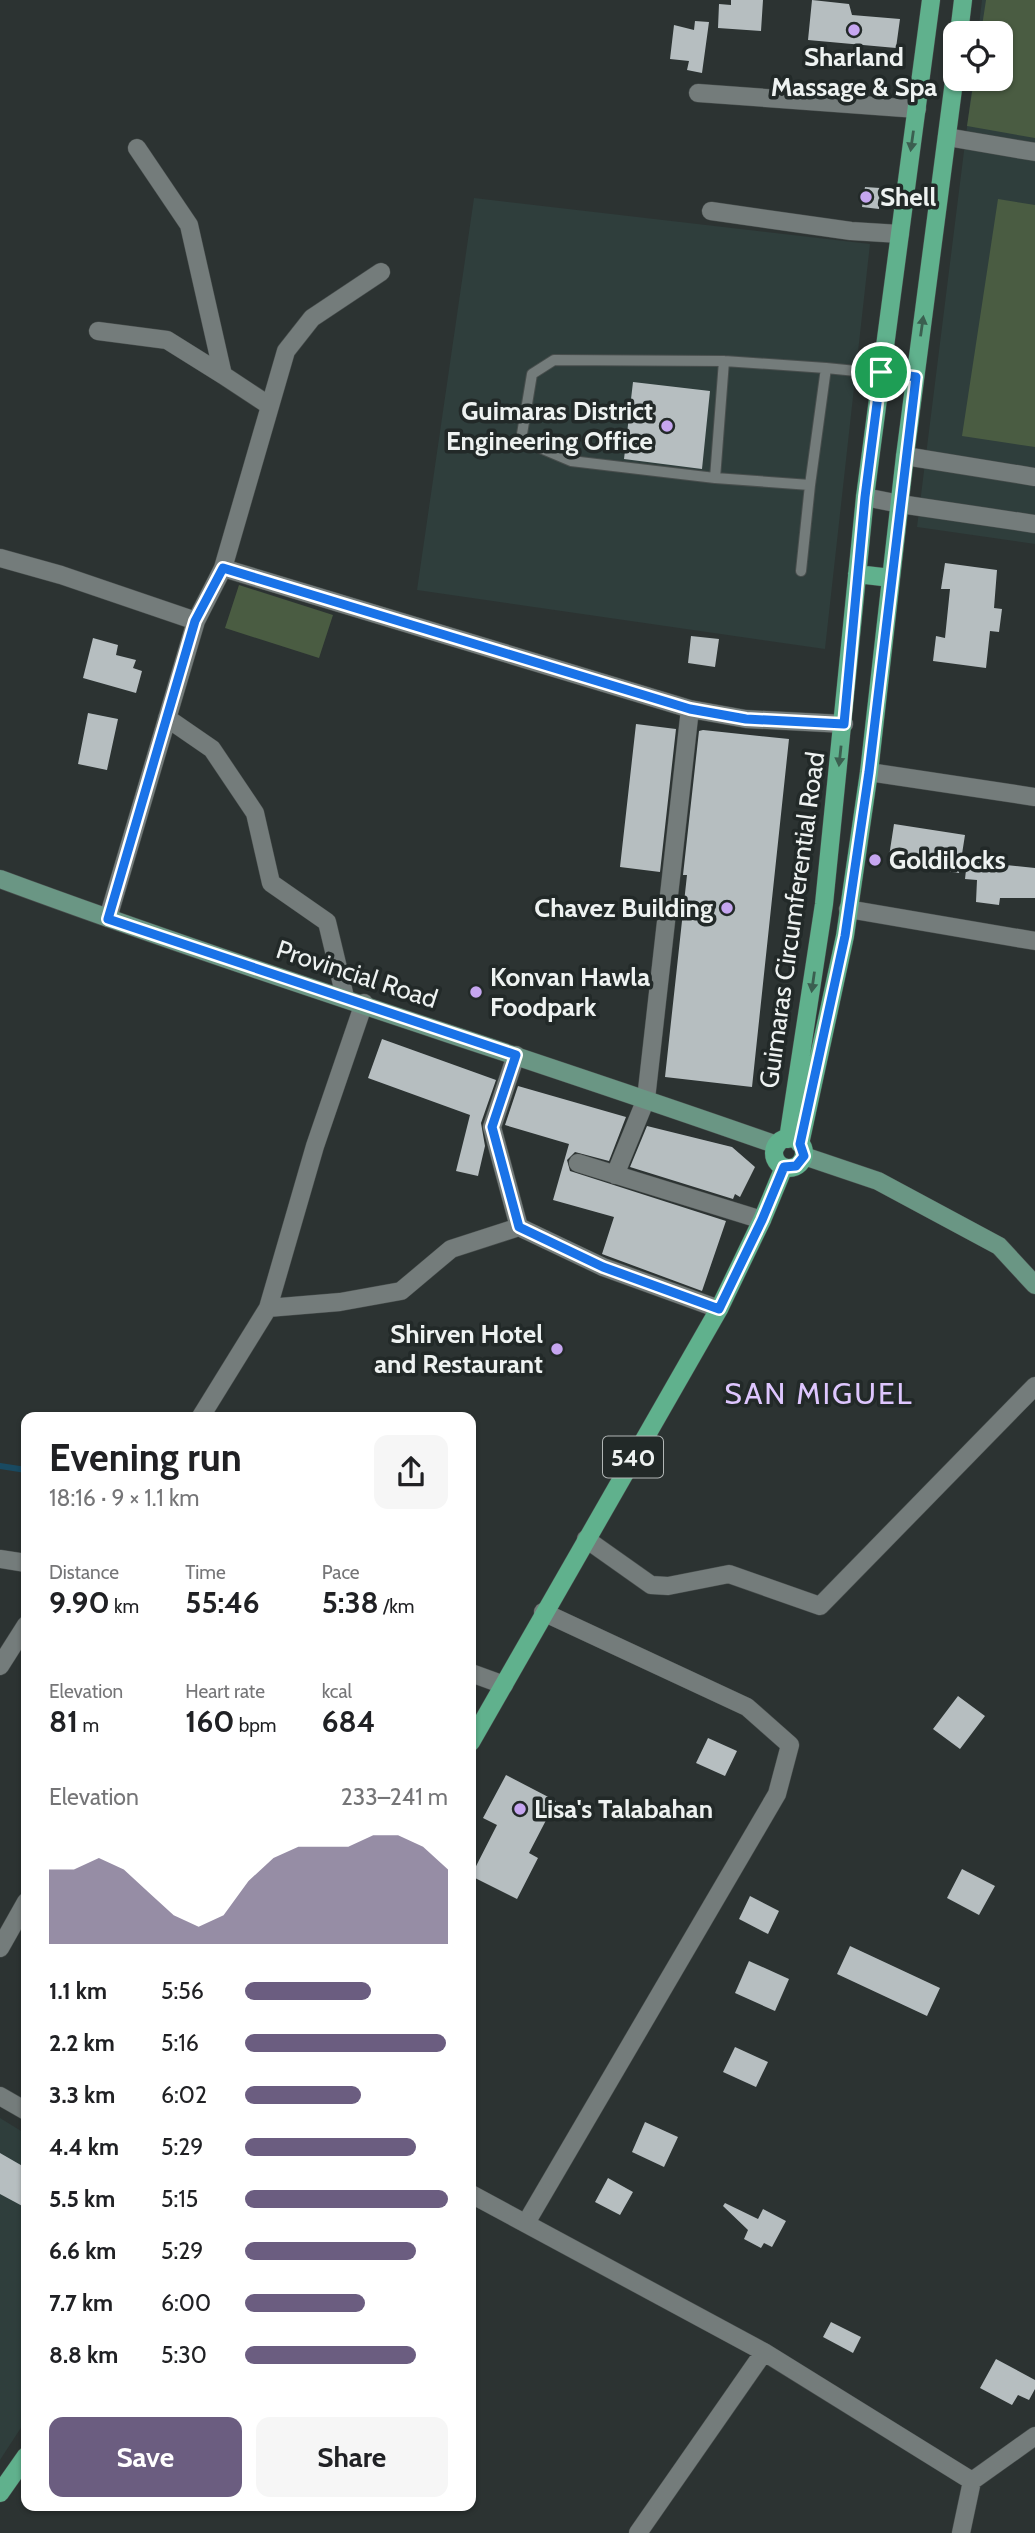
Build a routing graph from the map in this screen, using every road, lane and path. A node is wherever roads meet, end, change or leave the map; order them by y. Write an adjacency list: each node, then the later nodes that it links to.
1 (931, 0): 6 (main road, Guimaras Circumferential Road / 540)
2 (963, 0): 3 (main road)
3 (960, 21)
4 (953, 91): 7 (main road, Guimaras Circumferential Road / 540)
5 (698, 93): 6 (street)
6 (917, 109): 11 (main road, Guimaras Circumferential Road / 540, one-way to 11)
7 (947, 137): 9 (street); 18 (main road, Guimaras Circumferential Road / 540, one-way to 7)
8 (137, 148): 17 (street)
9 (1035, 152)
10 (711, 211): 11 (street)
11 (900, 234): 16 (main road, Guimaras Circumferential Road / 540)
12 (381, 272): 19 (street)
13 (98, 331): 17 (street)
14 (724, 361): 15 (lane); 22 (lane); 22 (lane)
15 (826, 368): 16 (lane); 23 (lane)
16 (881, 372): 18 (lane); 24 (main road, Guimaras Circumferential Road / 540)
17 (223, 375): 19 (street)
18 (916, 377): 20 (main road, Guimaras Circumferential Road / 540)
19 (270, 406): 28 (street)
20 (905, 456): 21 (street); 25 (main road, Guimaras Circumferential Road / 540)
21 (1035, 477)
22 (715, 478): 23 (lane)
23 (810, 485): 29 (lane)
24 (865, 497): 25 (street); 30 (main road, Guimaras Circumferential Road / 540)
25 (900, 505): 26 (street); 31 (main road, Guimaras Circumferential Road / 540)
26 (1035, 524)
27 (0, 558): 32 (street)
28 (223, 568): 32 (street); 33 (street)
29 (801, 571)
30 (857, 574): 31 (main road); 35 (main road, Guimaras Circumferential Road / 540)
31 (891, 578): 36 (main road, Guimaras Circumferential Road / 540)
32 (195, 621): 34 (street)
33 (690, 709): 35 (street); 45 (street)
34 (167, 718): 40 (street); 42 (street)
35 (844, 724): 46 (main road, Guimaras Circumferential Road / 540, one-way to 46)
36 (869, 772): 37 (street); 39 (main road, Guimaras Circumferential Road / 540)
37 (1035, 797)
38 (0, 878): 40 (street, Provincial Road)
39 (848, 909): 41 (street); 46 (main road, Guimaras Circumferential Road / 540)
40 (108, 919): 42 (street, Provincial Road)
41 (1035, 941)
42 (345, 997): 43 (street, Provincial Road)
43 (364, 1003): 44 (street, Provincial Road); 52 (street)
44 (516, 1055): 45 (street, Provincial Road); 50 (street)
45 (646, 1099): 46 (street, Provincial Road); 48 (street)
46 (792, 1146): 49 (main road, 540); 51 (street, Provincial Road)
47 (578, 1163): 48 (street)
48 (615, 1175): 49 (street)
49 (762, 1220): 53 (main road, 540)
50 (519, 1227): 52 (street); 53 (street)
51 (1035, 1285)
52 (268, 1308): 55 (street)
53 (719, 1309): 56 (main road, 540)
54 (1035, 1386): 56 (street)
55 (204, 1412)
56 (586, 1539): 59 (main road, 540)
57 (0, 1559): 58 (street)
58 (21, 1562)
59 (543, 1612): 63 (main road, 540); 70 (street)
60 (21, 1633): 61 (street)
61 (0, 1666)
62 (476, 1675): 63 (street)
63 (504, 1685): 64 (main road, 540)
64 (476, 1733)
65 (21, 1911): 66 (street)
66 (0, 1948)
67 (0, 2096): 68 (street)
68 (21, 2108)
69 (476, 2197): 70 (street)
70 (526, 2223): 71 (street)
71 (764, 2351): 74 (street); 76 (street)
72 (1035, 2436): 74 (street)
73 (21, 2463): 75 (main road)
74 (972, 2481): 77 (street)
75 (0, 2493)
76 (638, 2533)
77 (961, 2533)

